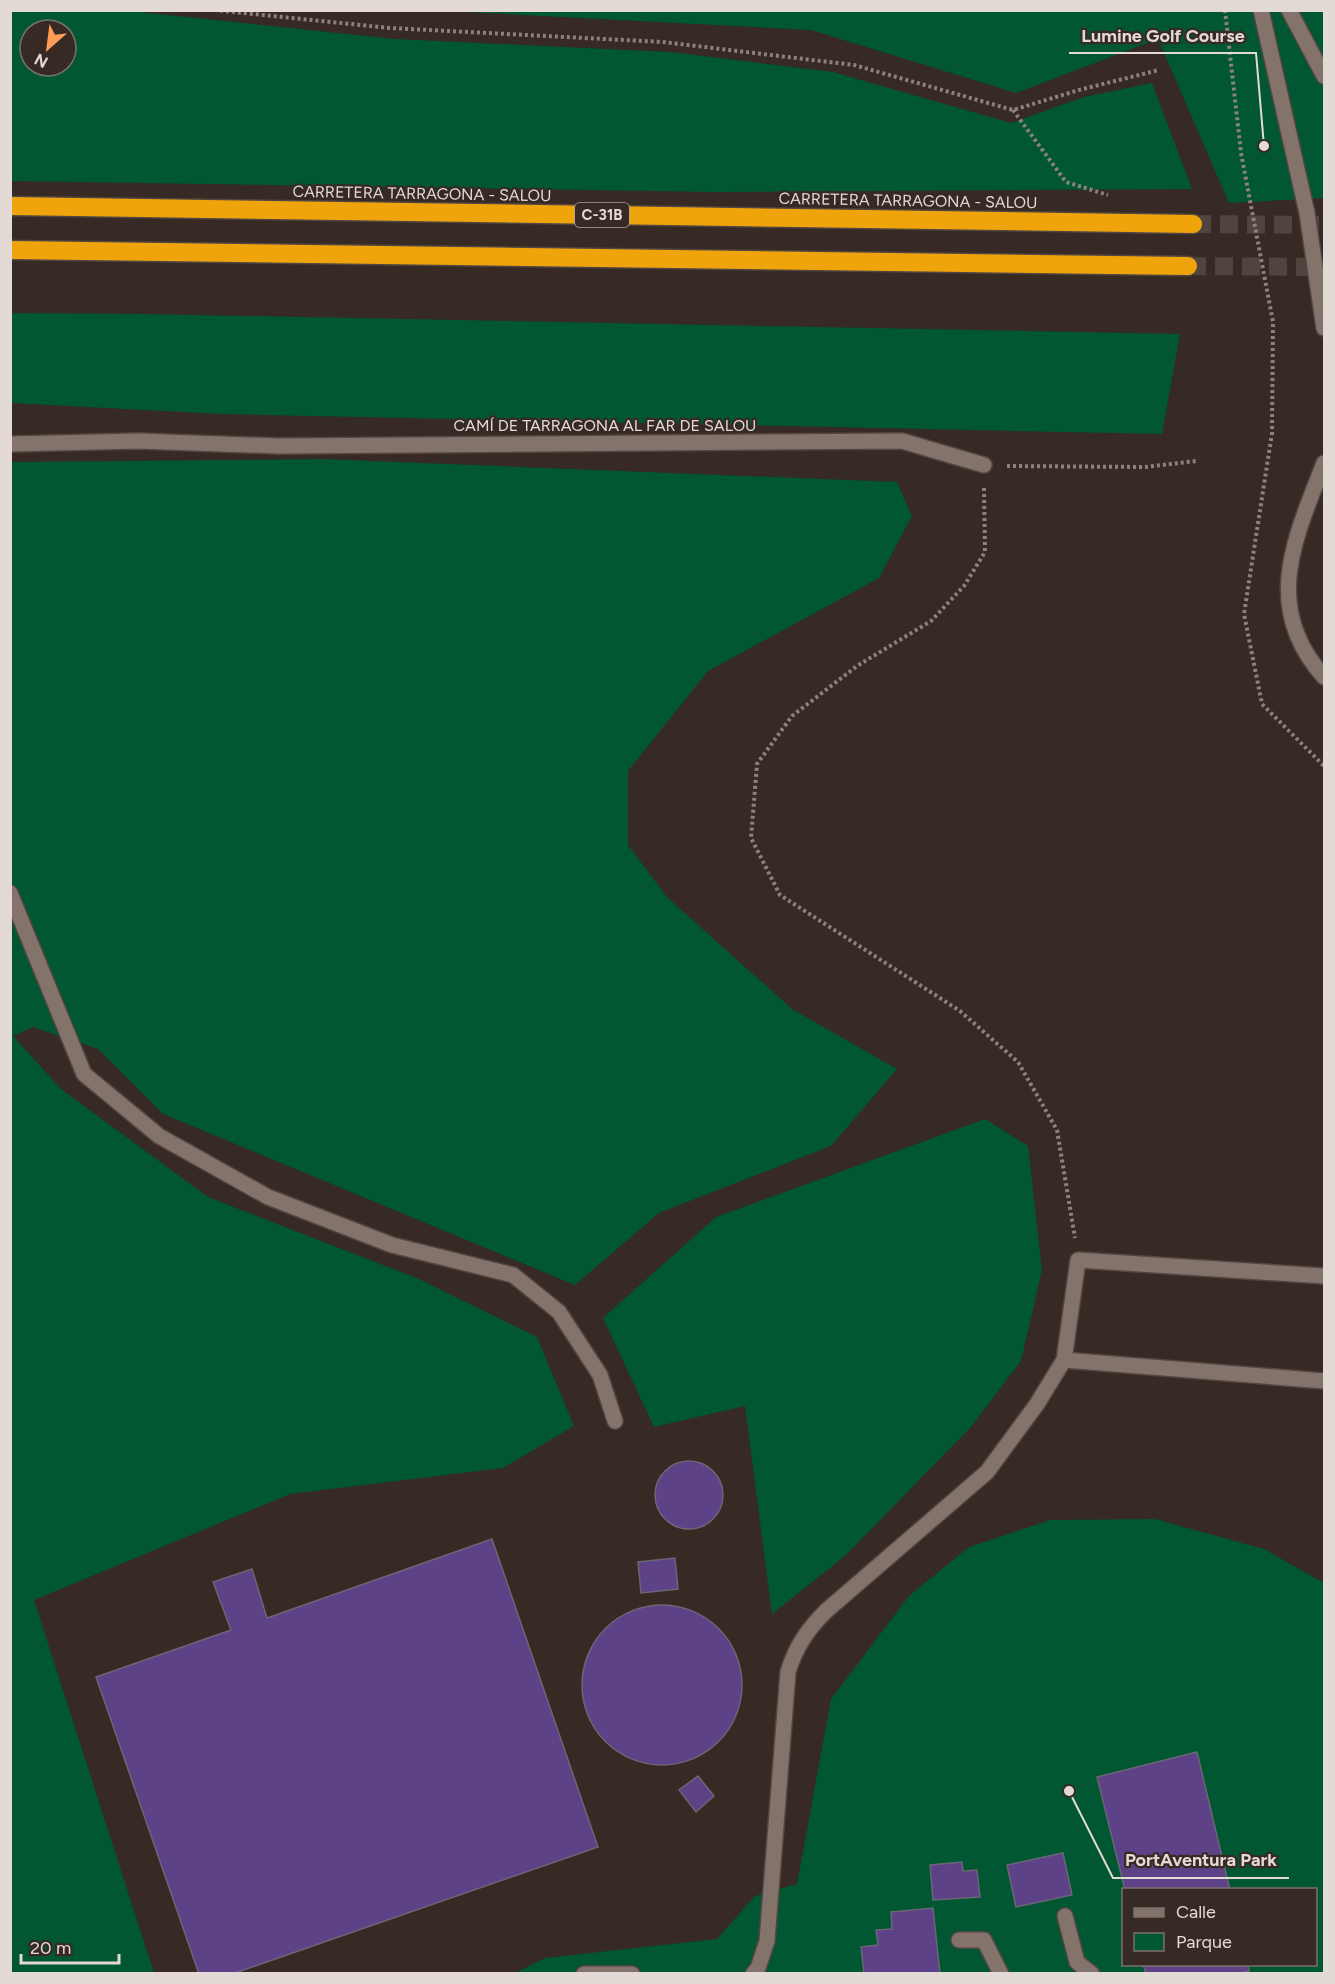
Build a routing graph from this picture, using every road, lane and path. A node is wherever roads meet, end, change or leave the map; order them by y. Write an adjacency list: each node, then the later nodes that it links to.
1 (214, 10): 7 (path)
2 (1225, 10): 19 (path)
3 (1261, 10): 13 (street)
4 (1289, 10): 6 (street)
5 (1159, 70): 7 (path)
6 (1324, 76)
7 (1013, 110): 8 (path)
8 (1113, 196)
9 (10, 206): 10 (highway, CARRETERA TARRAGONA - SALOU / C-31B)
10 (1193, 224)
11 (10, 250): 12 (highway)
12 (1188, 266)
13 (1324, 328)
14 (10, 444): 17 (street, CAMÍ DE TARRAGONA AL FAR DE SALOU)
15 (1196, 460): 17 (path)
16 (1324, 463): 18 (street)
17 (984, 465): 21 (path)
18 (1324, 677)
19 (1324, 766)
20 (10, 893): 25 (street)
21 (1078, 1260): 22 (street); 23 (street)
22 (1324, 1276)
23 (1064, 1360): 24 (street); 30 (street)
24 (1324, 1381)
25 (615, 1421)
26 (1065, 1916): 32 (street)
27 (958, 1940): 31 (street)
28 (584, 1974): 29 (street)
29 (632, 1974)
30 (753, 1974)
31 (1001, 1974)
32 (1092, 1974)

